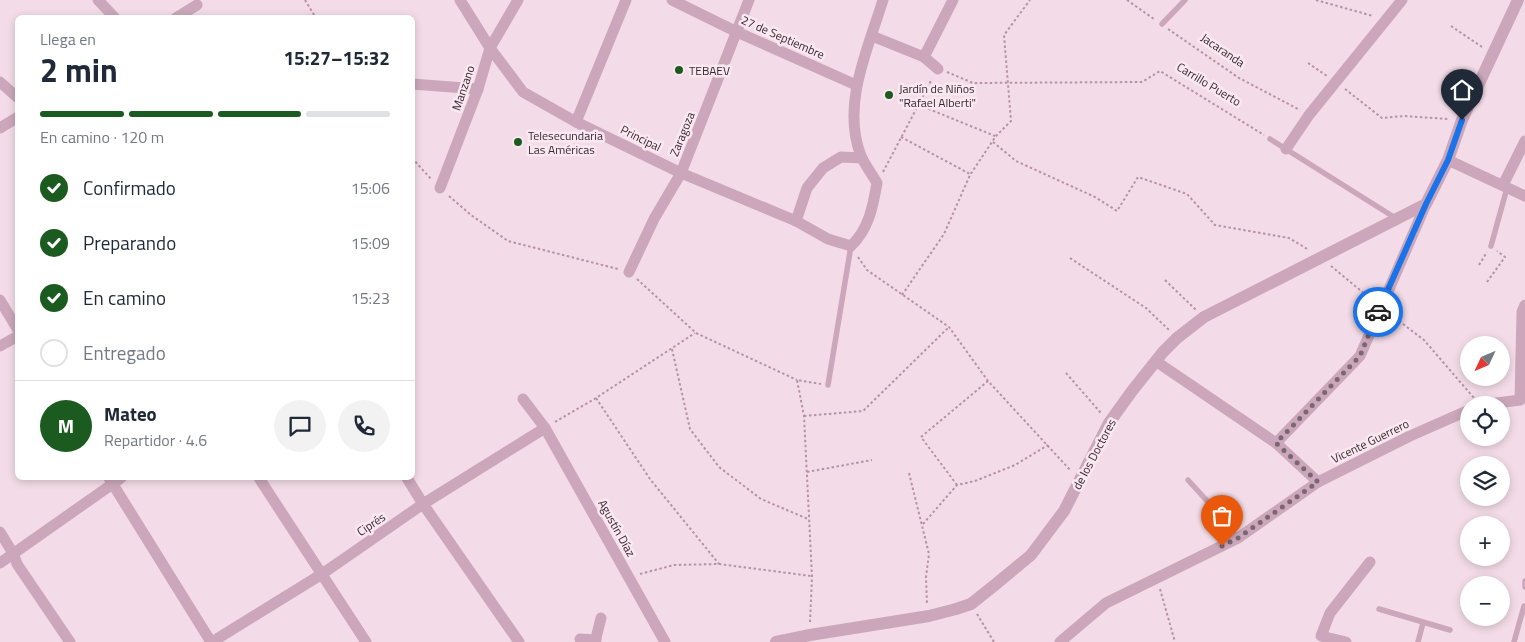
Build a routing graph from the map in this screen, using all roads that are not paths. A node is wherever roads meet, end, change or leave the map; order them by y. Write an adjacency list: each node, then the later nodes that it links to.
1 (98, 0): 13 (street)
2 (460, 0): 18 (street, Principal)
3 (518, 0): 18 (street, Manzano)
4 (626, 0): 27 (street)
5 (672, 0): 16 (street, 27 de Septiembre)
6 (749, 0): 16 (street, Zaragoza)
7 (883, 0): 17 (street)
8 (953, 0): 19 (street)
9 (1185, 0): 15 (lane)
10 (1402, 0): 31 (street)
11 (1518, 0): 33 (street)
12 (197, 5): 14 (street)
13 (112, 15)
14 (181, 15)
15 (1162, 24)
16 (737, 32): 23 (street, 27 de Septiembre); 34 (street, Zaragoza)
17 (872, 36): 19 (street); 23 (street)
18 (490, 48): 24 (street, Manzano); 27 (street, Principal)
19 (924, 57): 20 (street)
20 (938, 69)
21 (0, 82): 25 (street)
22 (415, 84): 24 (street)
23 (856, 85): 32 (street)
24 (478, 89): 36 (street, Manzano)
25 (15, 95)
26 (15, 119): 28 (street)
27 (576, 122): 34 (street, Principal)
28 (0, 128)
29 (1270, 139): 31 (lane)
30 (1525, 141): 35 (street)
31 (1286, 149): 39 (lane)
32 (862, 158): 40 (street); 41 (street)
33 (1448, 160): 35 (street); 38 (street)
34 (681, 174): 40 (street, Principal); 43 (street, Zaragoza)
35 (1505, 186): 37 (street); 42 (lane)
36 (440, 188)
37 (1525, 196)
38 (1426, 204): 39 (street, de los Doctores); 56 (street)
39 (1397, 219): 49 (street, de los Doctores)
40 (796, 221): 41 (street, Principal)
41 (851, 246): 50 (lane)
42 (1491, 246)
43 (629, 272)
44 (0, 300): 46 (street)
45 (1525, 305): 52 (street)
46 (15, 325)
47 (15, 338): 48 (street)
48 (0, 346)
49 (1156, 362): 56 (street); 84 (street, de los Doctores)
50 (828, 386)
51 (523, 399): 55 (street, Agustín Díaz)
52 (1523, 400): 53 (street)
53 (1510, 402)
54 (1460, 414): 61 (street, Vicente Guerrero)
55 (545, 428): 62 (street, Ciprés); 83 (street, Agustín Díaz)
56 (1276, 443): 61 (street)
57 (114, 480): 66 (street); 80 (street)
58 (260, 480): 68 (street)
59 (408, 480): 62 (street)
60 (1188, 480): 64 (lane)
61 (1318, 482): 64 (street, Vicente Guerrero)
62 (423, 504): 68 (street, Ciprés); 82 (street)
63 (0, 532): 66 (street)
64 (1238, 538): 85 (street, Vicente Guerrero)
65 (0, 549): 66 (street)
66 (10, 560): 79 (street)
67 (1370, 562): 77 (street)
68 (322, 574): 80 (street, Ciprés); 81 (street)
69 (1525, 581): 70 (lane)
70 (1525, 587)
71 (1525, 607): 88 (lane)
72 (1379, 609): 74 (lane)
73 (601, 618): 78 (street)
74 (1423, 623): 75 (lane); 87 (lane)
75 (1450, 630)
76 (580, 639): 78 (street)
77 (1320, 639): 86 (street)
78 (595, 641)
79 (70, 642)
80 (212, 642)
81 (366, 642)
82 (519, 642)
83 (664, 642)
84 (776, 642)
85 (1060, 642)
86 (1346, 642)
87 (1418, 642)
88 (1514, 642)

